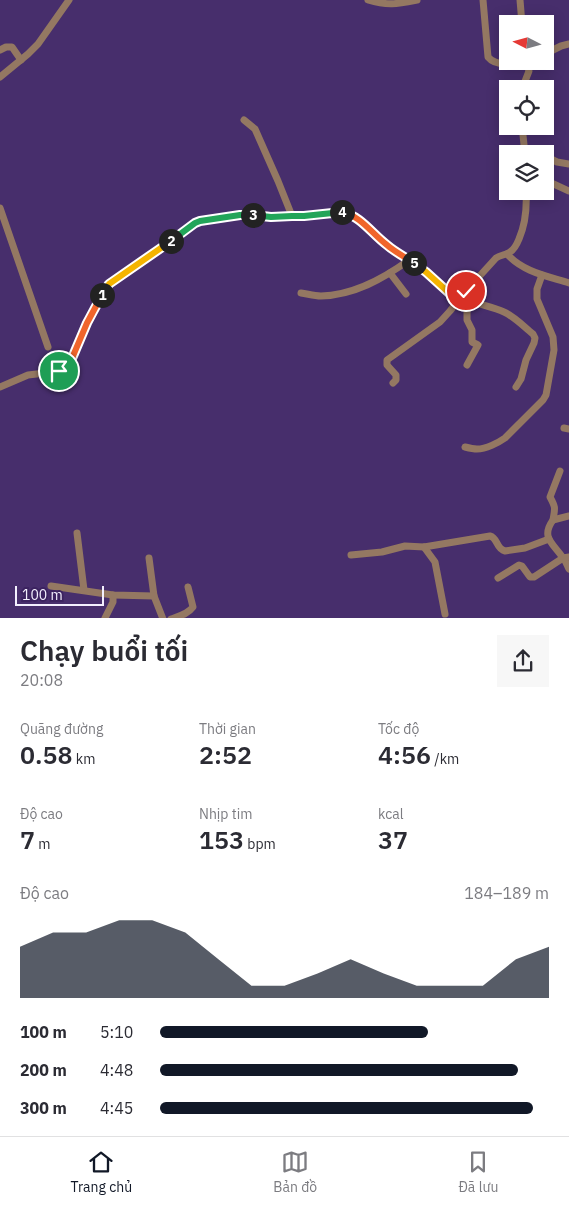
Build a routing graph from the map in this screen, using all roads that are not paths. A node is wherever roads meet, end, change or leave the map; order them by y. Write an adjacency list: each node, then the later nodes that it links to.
1 (69, 0): 10 (street)
2 (368, 0): 3 (street)
3 (417, 0)
4 (483, 0): 11 (street)
5 (520, 0): 6 (street)
6 (521, 15)
7 (569, 44): 9 (street)
8 (0, 50): 10 (street)
9 (554, 50)
10 (21, 60): 12 (street)
11 (499, 63)
12 (0, 77)
13 (244, 120): 20 (street)
14 (554, 160): 15 (street)
15 (569, 164)
16 (554, 184): 17 (street)
17 (569, 190)
18 (526, 200): 21 (street)
19 (0, 208): 30 (street)
20 (292, 216): 22 (street); 33 (street)
21 (508, 254): 24 (street); 28 (street)
22 (409, 260): 23 (street); 28 (street)
23 (390, 274): 26 (street); 27 (street)
24 (542, 275): 25 (street); 35 (street)
25 (569, 283)
26 (301, 293)
27 (406, 294)
28 (460, 299): 29 (street); 32 (street)
29 (470, 301): 31 (street); 34 (street)
30 (48, 347)
31 (467, 366)
32 (393, 383)
33 (0, 387)
34 (516, 387)
35 (465, 447)
36 (560, 471): 38 (street)
37 (569, 516): 38 (street)
38 (553, 520): 40 (street)
39 (77, 533): 49 (street)
40 (549, 539): 41 (street); 44 (street)
41 (424, 546): 42 (street); 52 (street)
42 (351, 555)
43 (149, 558): 51 (street)
44 (566, 558): 45 (street); 46 (street)
45 (569, 569)
46 (498, 578)
47 (51, 586): 49 (street)
48 (188, 587): 55 (street)
49 (84, 590): 50 (street)
50 (113, 595): 51 (street); 53 (street)
51 (154, 596): 54 (street)
52 (445, 614)
53 (105, 618)
54 (163, 618)
55 (171, 618)

